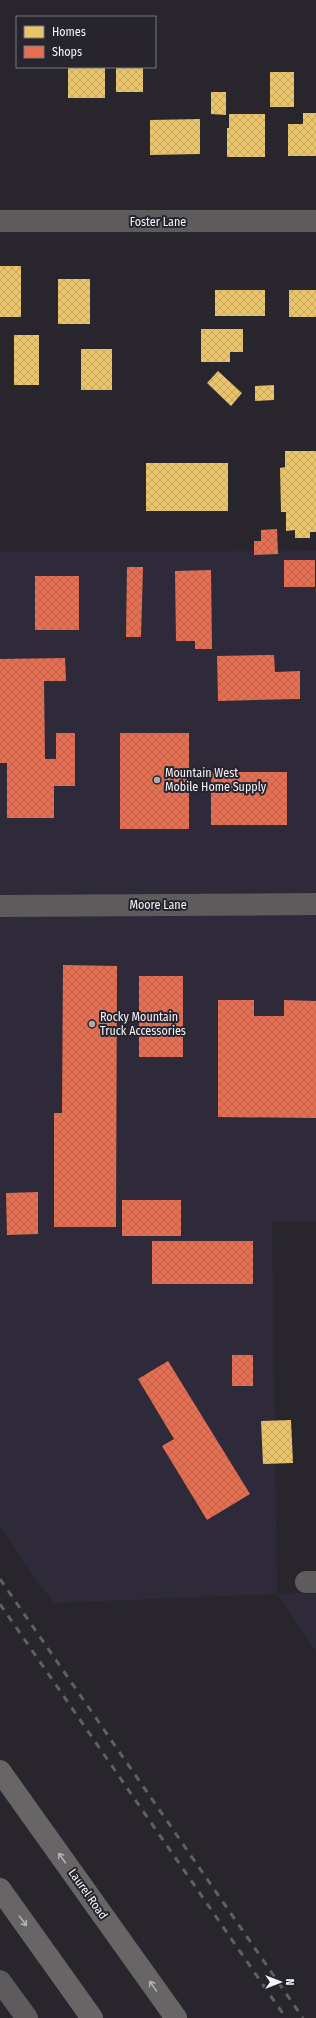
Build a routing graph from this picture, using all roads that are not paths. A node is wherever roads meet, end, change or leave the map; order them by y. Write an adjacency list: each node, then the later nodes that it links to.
1 (0, 221): 2 (street, Foster Lane)
2 (316, 221)
3 (316, 904): 4 (street, Moore Lane)
4 (0, 906)
5 (0, 1771): 10 (main road, Laurel Road, one-way to 5)
6 (0, 1890): 9 (main road, one-way to 9)
7 (0, 1981): 8 (street)
8 (27, 2018)
9 (92, 2018)
10 (176, 2018)

